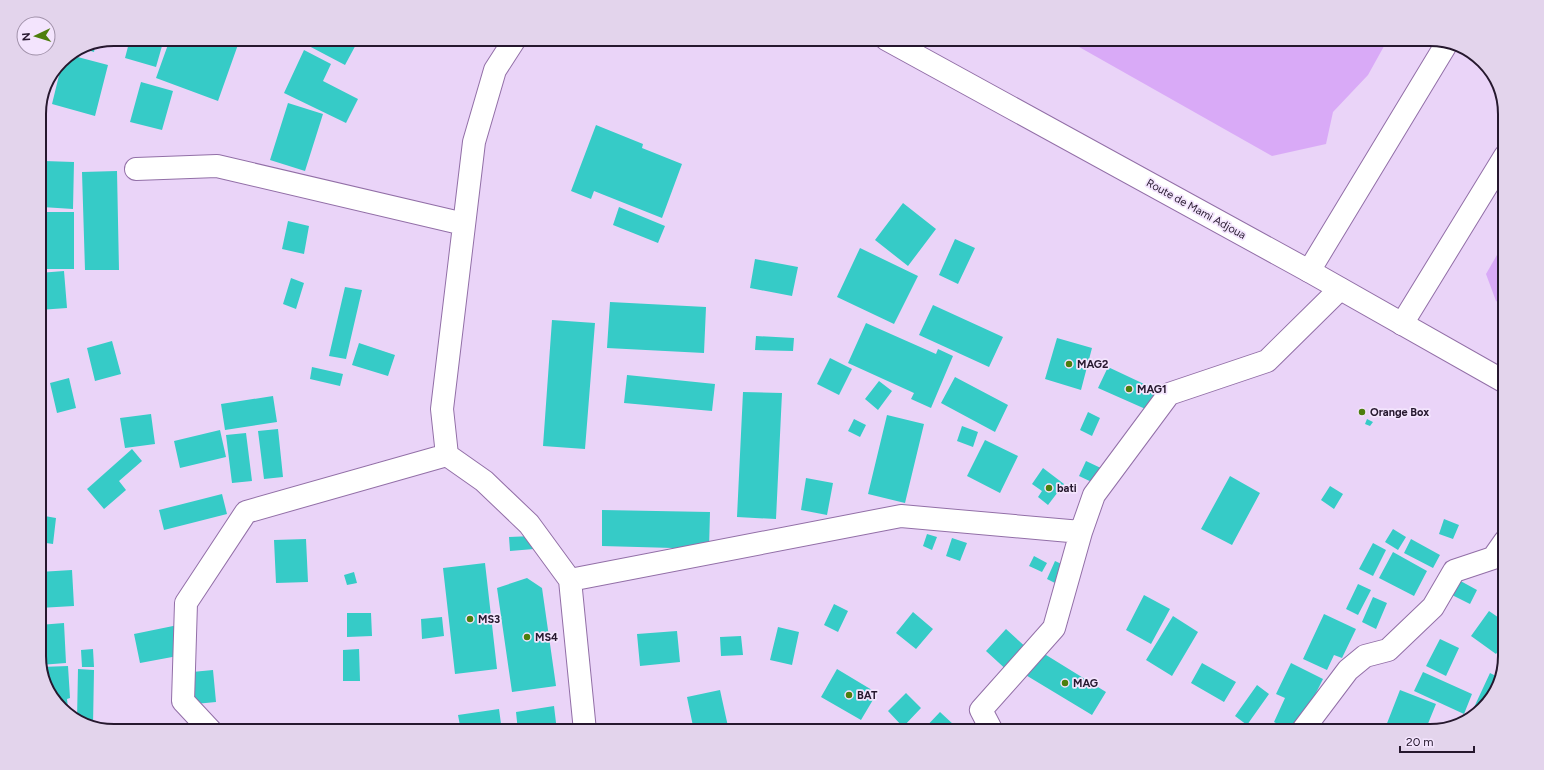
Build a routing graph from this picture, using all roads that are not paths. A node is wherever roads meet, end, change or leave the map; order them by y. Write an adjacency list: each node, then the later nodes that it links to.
1 (510, 46): 6 (street)
2 (899, 46): 7 (street, Route de Mami Adjoua)
3 (1444, 48): 7 (street)
4 (1498, 167): 9 (street)
5 (136, 169): 6 (street)
6 (464, 224): 11 (street)
7 (1309, 271): 8 (street, Route de Mami Adjoua)
8 (1340, 289): 9 (street, Route de Mami Adjoua); 12 (street)
9 (1402, 324): 10 (street, Route de Mami Adjoua)
10 (1498, 378)
11 (447, 455): 14 (street); 15 (street)
12 (1081, 532): 14 (street); 17 (street)
13 (1498, 551): 18 (street)
14 (570, 580): 16 (street)
15 (204, 724)
16 (584, 724)
17 (988, 724)
18 (1307, 724)

